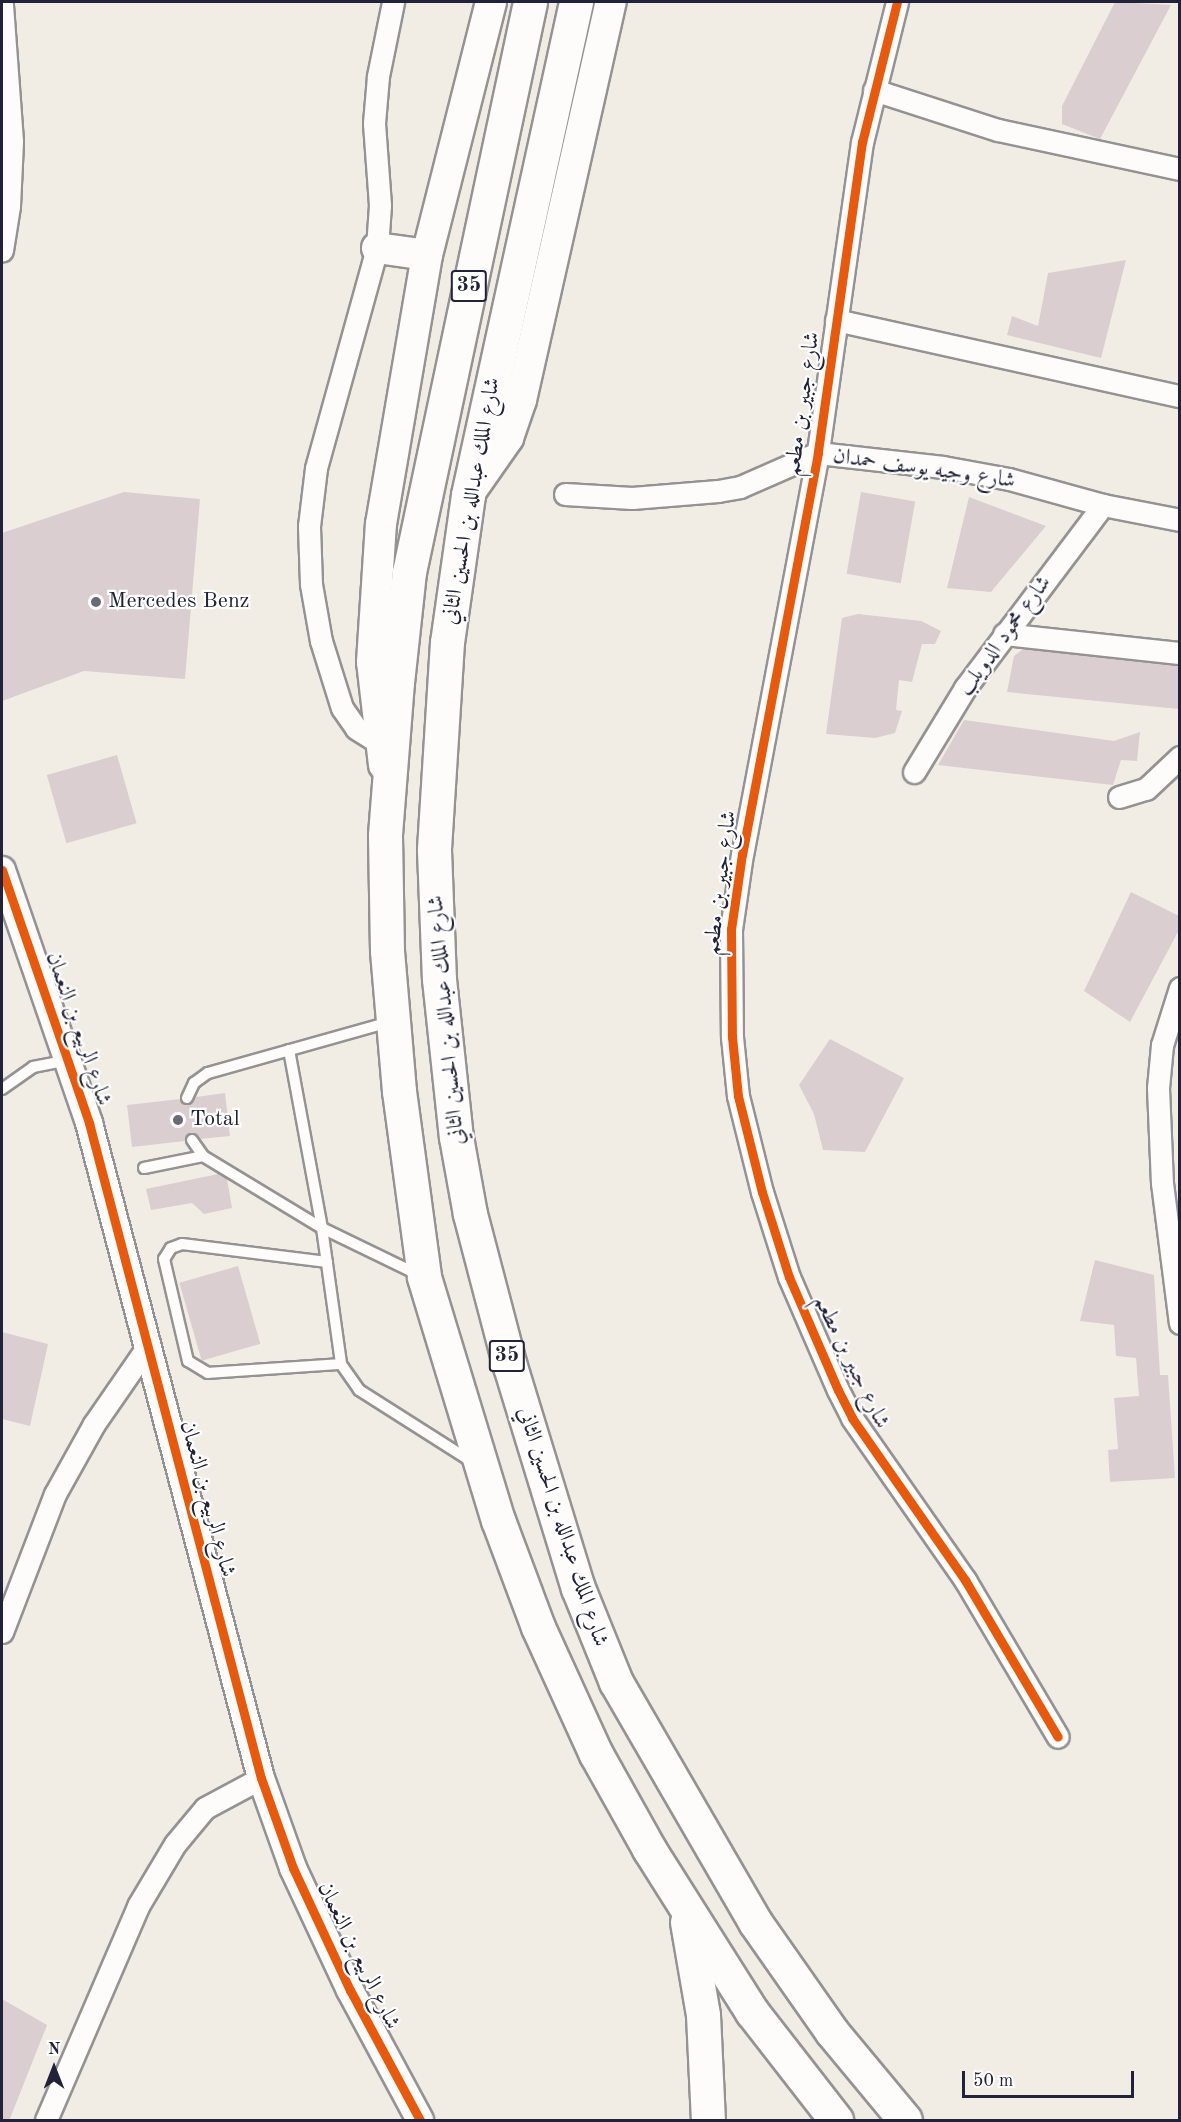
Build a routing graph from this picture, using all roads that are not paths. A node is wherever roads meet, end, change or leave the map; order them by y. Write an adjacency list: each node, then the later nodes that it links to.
1 (393, 2): 10 (street)
2 (490, 2): 12 (main road)
3 (530, 2): 25 (highway, شارع الملك عبدالله بن الحسين الثاني / 35)
4 (576, 2): 16 (highway, شارع الملك عبدالله بن الحسين الثاني / 35)
5 (611, 2): 16 (main road)
6 (897, 2): 8 (street, شارع جبير بن مطعم)
7 (2, 4): 11 (street)
8 (874, 90): 9 (street); 13 (street, شارع جبير بن مطعم)
9 (1179, 169)
10 (377, 248): 12 (main road); 22 (street)
11 (2, 250)
12 (427, 255): 22 (main road)
13 (836, 320): 14 (street); 15 (street, شارع جبير بن مطعم)
14 (1179, 396)
15 (818, 453): 17 (street, شارع وجيه يوسف حمدان); 18 (street, شارع وجيه يوسف حمدان); 45 (street, شارع جبير بن مطعم)
16 (468, 495): 52 (highway, شارع الملك عبدالله بن الحسين الثاني / 35)
17 (565, 495)
18 (1103, 505): 19 (street, شارع وجيه يوسف حمدان); 20 (street, شارع محمود الدويلب)
19 (1179, 520)
20 (1004, 634): 21 (street); 24 (street, شارع محمود الدويلب)
21 (1179, 653)
22 (378, 742): 25 (main road)
23 (1179, 757): 26 (street)
24 (914, 772)
25 (388, 787): 29 (highway, شارع الملك عبدالله بن الحسين الثاني / 35)
26 (1119, 797)
27 (2, 870): 31 (street, شارع الربيع بن النعمان)
28 (1179, 988): 40 (street)
29 (392, 1021): 30 (lane); 39 (highway, شارع الملك عبدالله بن الحسين الثاني / 35)
30 (289, 1050): 33 (lane); 37 (lane)
31 (69, 1060): 32 (lane); 41 (street, شارع الربيع بن النعمان)
32 (2, 1089)
33 (187, 1098)
34 (192, 1140): 35 (lane)
35 (203, 1156): 36 (lane); 37 (lane)
36 (144, 1168)
37 (322, 1228): 38 (lane); 39 (lane)
38 (327, 1262): 42 (lane); 42 (lane)
39 (424, 1277): 43 (highway, شارع الملك عبدالله بن الحسين الثاني / 35)
40 (1179, 1323)
41 (146, 1349): 44 (street); 46 (street, شارع الربيع بن النعمان)
42 (341, 1364): 43 (lane)
43 (483, 1470): 47 (highway, شارع الملك عبدالله بن الحسين الثاني / 35)
44 (2, 1632)
45 (1058, 1737)
46 (261, 1778): 48 (street); 49 (street, شارع الربيع بن النعمان)
47 (684, 1905): 50 (highway); 51 (highway, شارع الملك عبدالله بن الحسين الثاني / 35)
48 (46, 2121)
49 (420, 2121)
50 (708, 2121)
51 (836, 2121)
52 (905, 2121)

